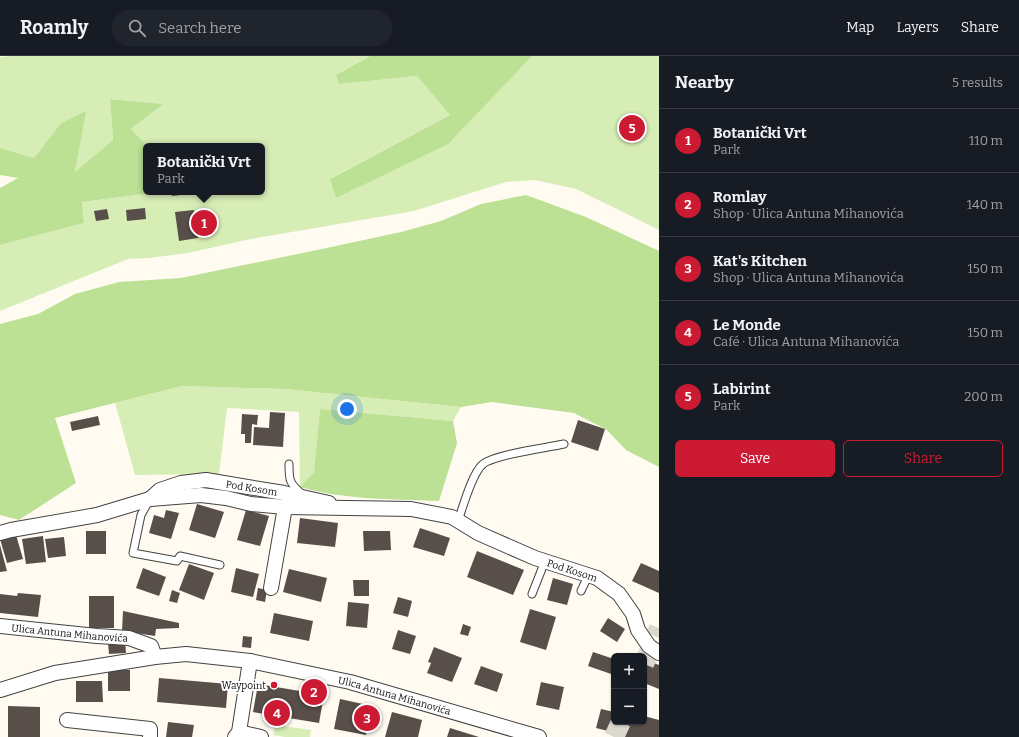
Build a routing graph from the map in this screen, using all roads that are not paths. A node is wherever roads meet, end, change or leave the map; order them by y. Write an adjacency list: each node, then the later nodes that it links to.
1 (564, 444): 7 (lane)
2 (289, 464): 3 (lane)
3 (307, 498): 4 (street, Pod Kosom); 6 (street, Pod Kosom)
4 (150, 499): 5 (street, Pod Kosom); 8 (street, Pod Kosom); 10 (lane)
5 (285, 507): 6 (street, Pod Kosom); 12 (street, Pod Kosom)
6 (356, 509): 7 (street, Pod Kosom)
7 (458, 521): 9 (street, Pod Kosom)
8 (4, 530)
9 (545, 561): 11 (street, Pod Kosom); 14 (lane)
10 (220, 565)
11 (588, 576): 13 (lane); 16 (street, Pod Kosom)
12 (271, 588)
13 (581, 590)
14 (532, 594)
15 (0, 626): 17 (street, Ulica Antuna Mihanovića)
16 (659, 653)
17 (155, 657): 18 (street, Ulica Antuna Mihanovića); 19 (street, Ulica Antuna Mihanovića)
18 (250, 661): 21 (street); 24 (street, Ulica Antuna Mihanovića)
19 (0, 690)
20 (67, 720): 22 (street)
21 (237, 734): 23 (street)
22 (150, 737)
23 (261, 737)
24 (538, 737)

